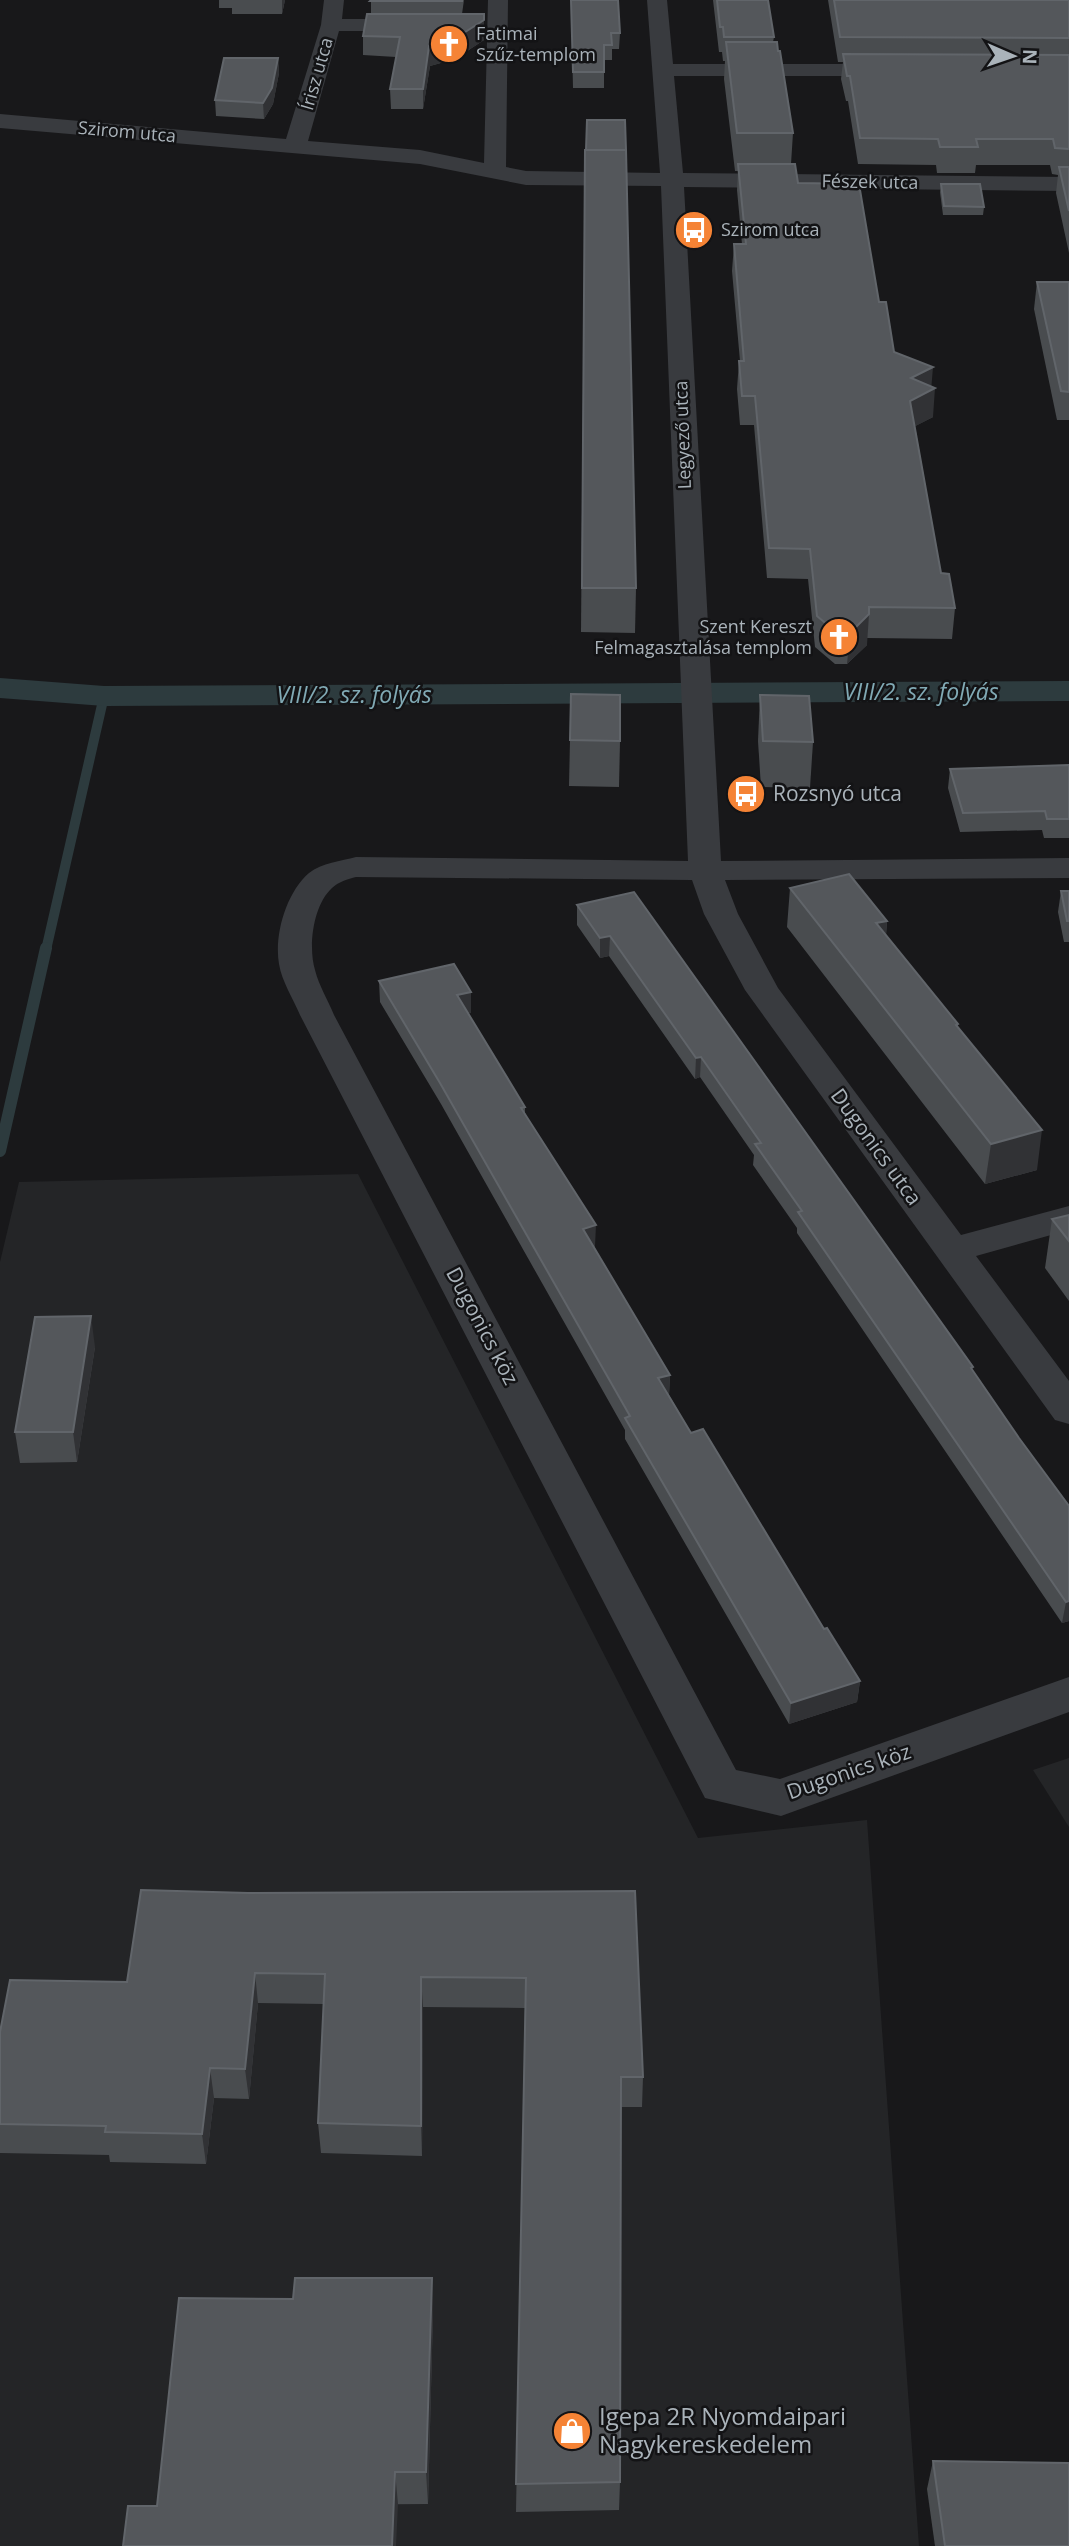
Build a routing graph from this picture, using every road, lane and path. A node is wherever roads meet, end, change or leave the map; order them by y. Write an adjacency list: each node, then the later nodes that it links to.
1 (334, 0): 4 (street, Írisz utca)
2 (498, 0): 10 (street)
3 (657, 0): 6 (street, Legyező utca)
4 (331, 25): 5 (street); 9 (street, Írisz utca)
5 (443, 25)
6 (662, 70): 7 (street); 11 (street, Legyező utca)
7 (918, 70)
8 (0, 121): 9 (street, Szirom utca)
9 (295, 146): 10 (street, Szirom utca)
10 (495, 171): 11 (street, Szirom utca)
11 (672, 180): 12 (street, Fészek utca); 14 (street, Legyező utca)
12 (1069, 184)
13 (1069, 868): 14 (street)
14 (705, 870): 16 (street, Dugonics utca); 18 (street, Dugonics köz)
15 (1069, 1218): 16 (street)
16 (951, 1250): 17 (street, Dugonics utca)
17 (1069, 1410)
18 (1069, 1694)

